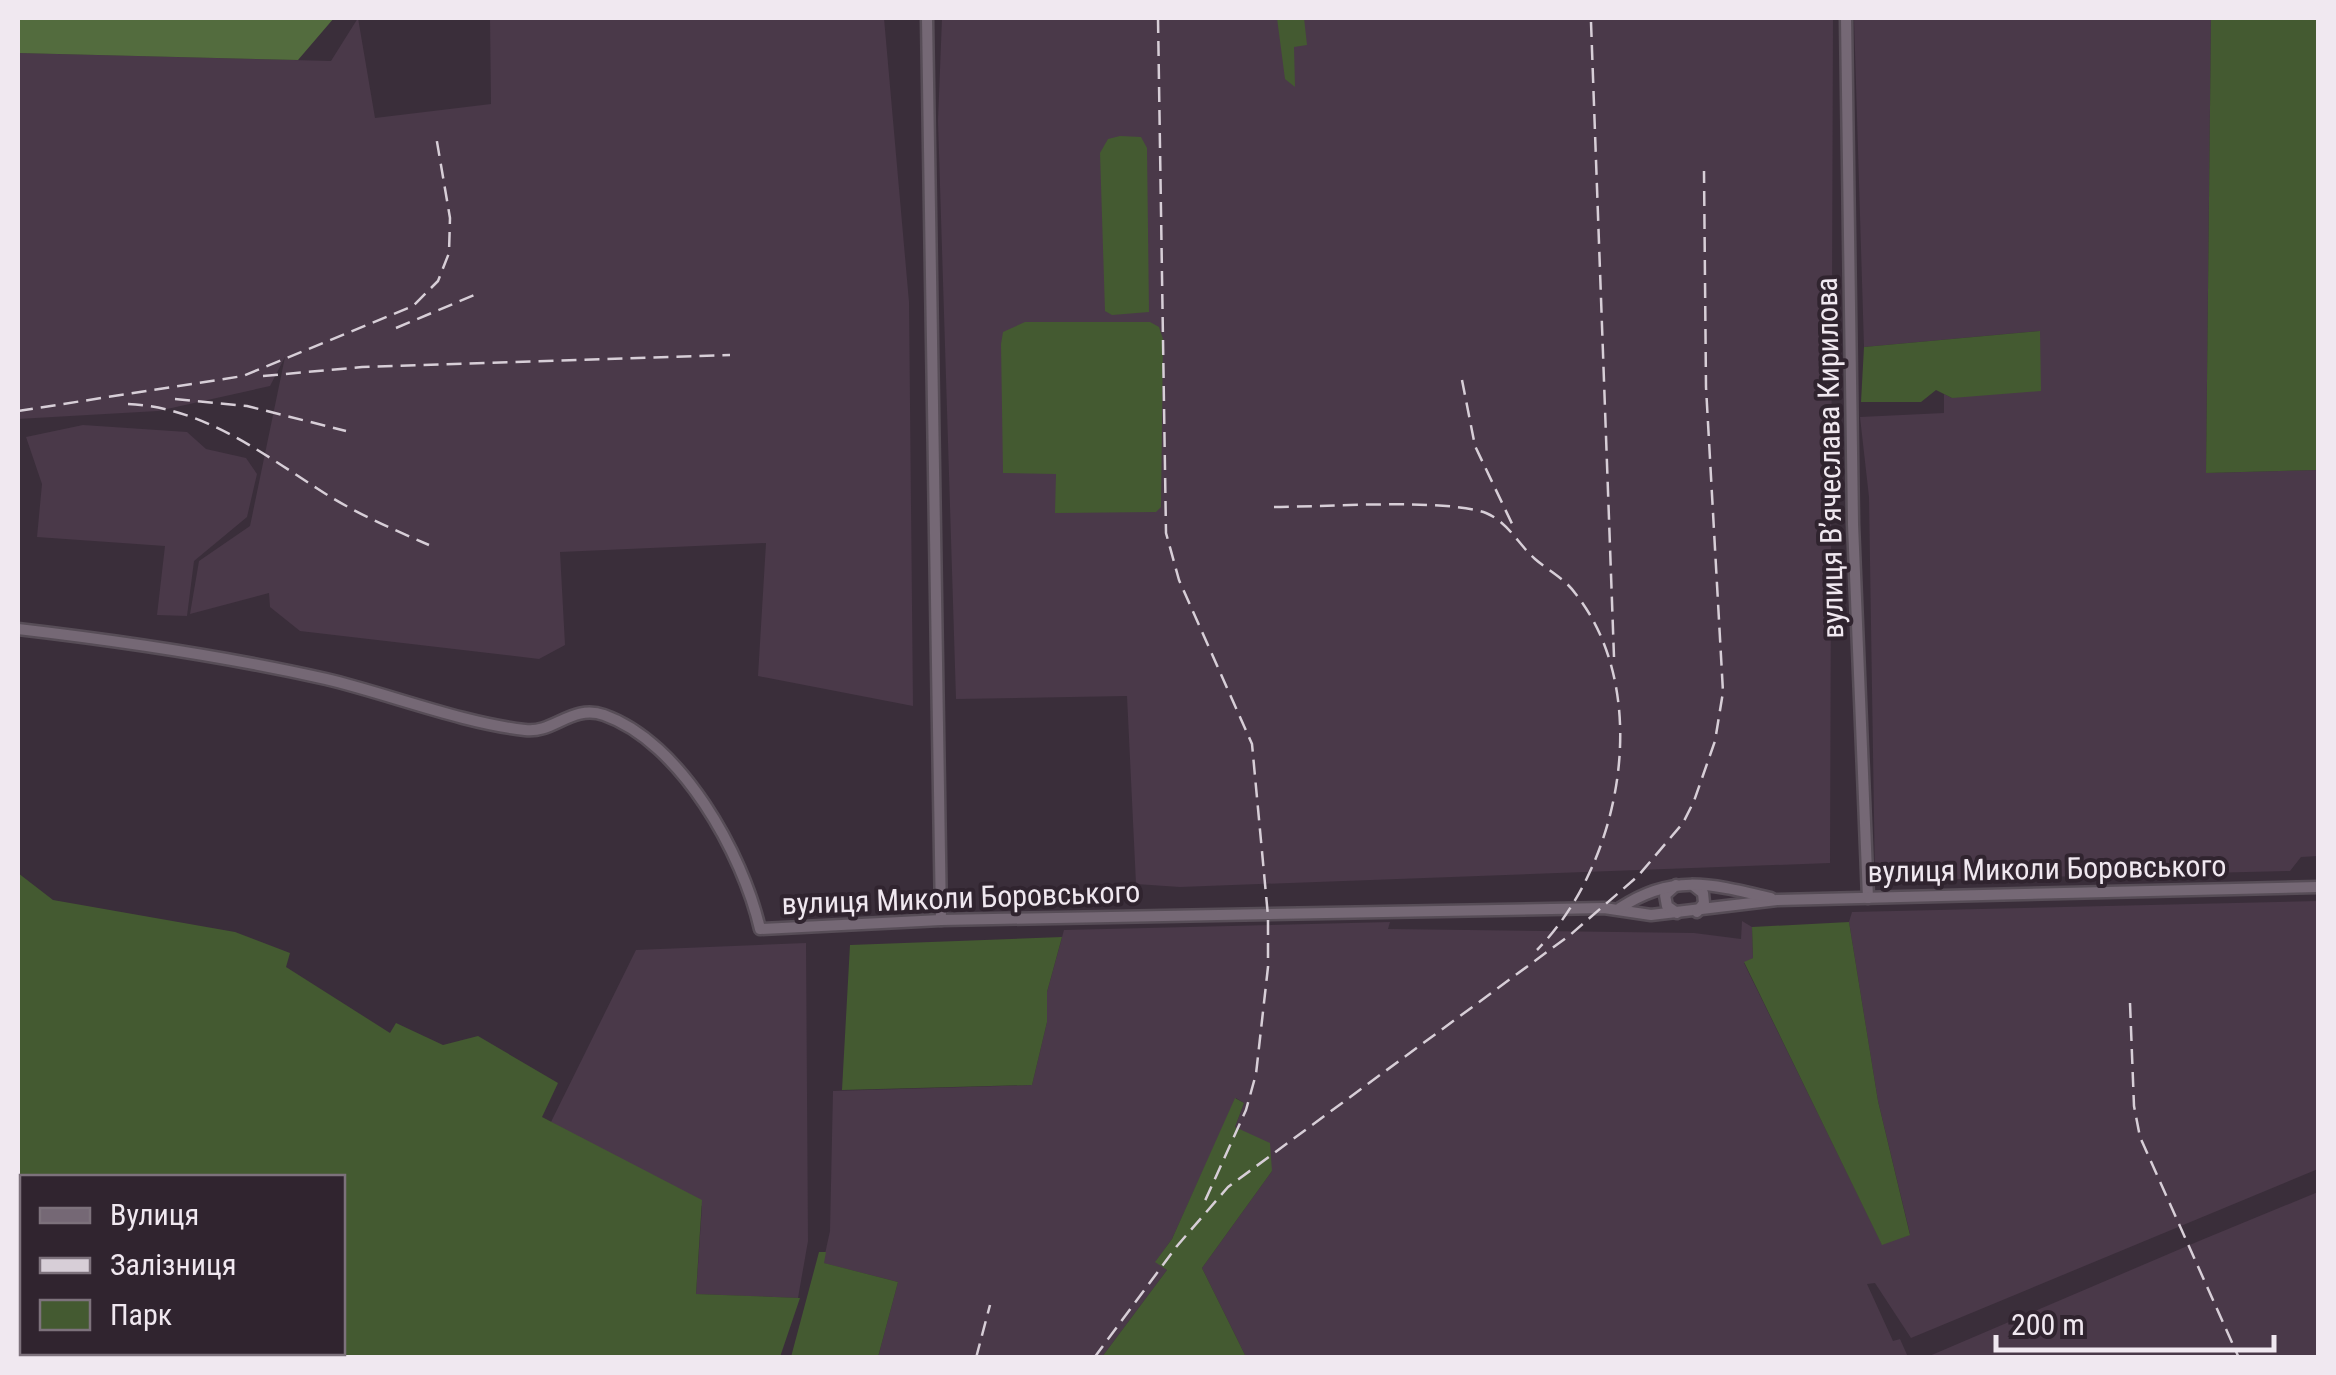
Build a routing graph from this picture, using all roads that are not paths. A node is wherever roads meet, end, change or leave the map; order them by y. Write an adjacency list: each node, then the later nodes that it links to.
1 (926, 18): 12 (street)
2 (1846, 18): 7 (street, вулиця Вʼячеслава Кирилова)
3 (18, 629): 12 (street, вулиця Миколи Боровського)
4 (1676, 884): 5 (street, вулиця Миколи Боровського); 9 (street, вулиця Миколи Боровського); 11 (street)
5 (1692, 884): 8 (street, вулиця Миколи Боровського); 10 (street)
6 (2318, 887): 7 (street, вулиця Миколи Боровського)
7 (1868, 898): 8 (street, вулиця Миколи Боровського)
8 (1777, 900): 10 (street, вулиця Миколи Боровського)
9 (1620, 908): 11 (street, вулиця Миколи Боровського); 12 (street, вулиця Миколи Боровського)
10 (1697, 912): 11 (street, вулиця Миколи Боровського)
11 (1677, 913)
12 (941, 920)

